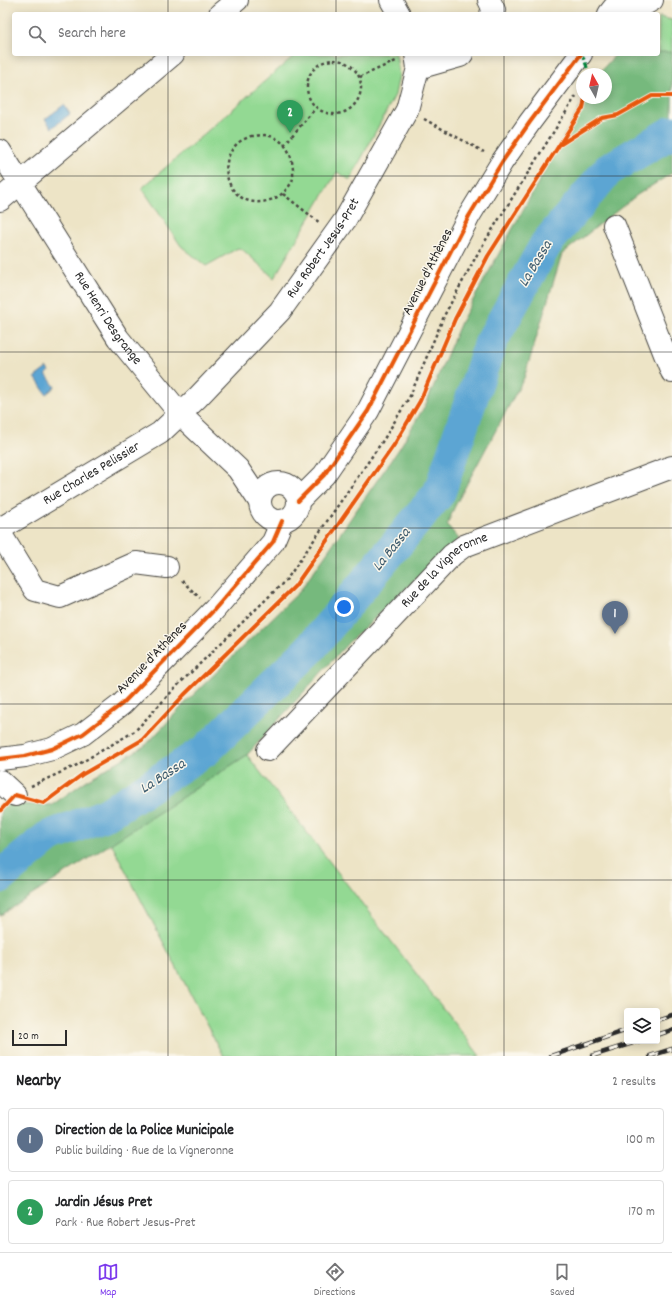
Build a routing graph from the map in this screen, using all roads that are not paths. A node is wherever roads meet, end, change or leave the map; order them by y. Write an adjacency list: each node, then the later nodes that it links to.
1 (237, 0): 6 (street)
2 (391, 0): 7 (street)
3 (489, 0): 8 (street)
4 (620, 0): 9 (street)
5 (652, 0): 10 (street)
6 (222, 12)
7 (398, 12)
8 (492, 12)
9 (611, 12)
10 (631, 12)
11 (171, 56): 16 (street)
12 (460, 56): 14 (street)
13 (579, 56): 23 (street, Avenue d'Athènes)
14 (416, 59): 20 (street, Rue Robert Jesus-Pret)
15 (0, 151): 16 (street, Rue Henri Desgrange)
16 (20, 184): 17 (street); 20 (street, Rue Henri Desgrange)
17 (0, 200)
18 (614, 225): 19 (street)
19 (672, 372)
20 (181, 415): 22 (street, Rue Henri Desgrange); 25 (street, Rue Charles Pelissier)
21 (672, 467): 28 (street, Rue de la Vigneronne)
22 (238, 469): 23 (street, Rue Henri Desgrange); 24 (street, Rue Henri Desgrange)
23 (287, 490): 24 (street); 24 (street)
24 (269, 513): 29 (street, Avenue d'Athènes)
25 (0, 529)
26 (0, 533): 27 (street)
27 (167, 567)
28 (268, 750)
29 (0, 759)

